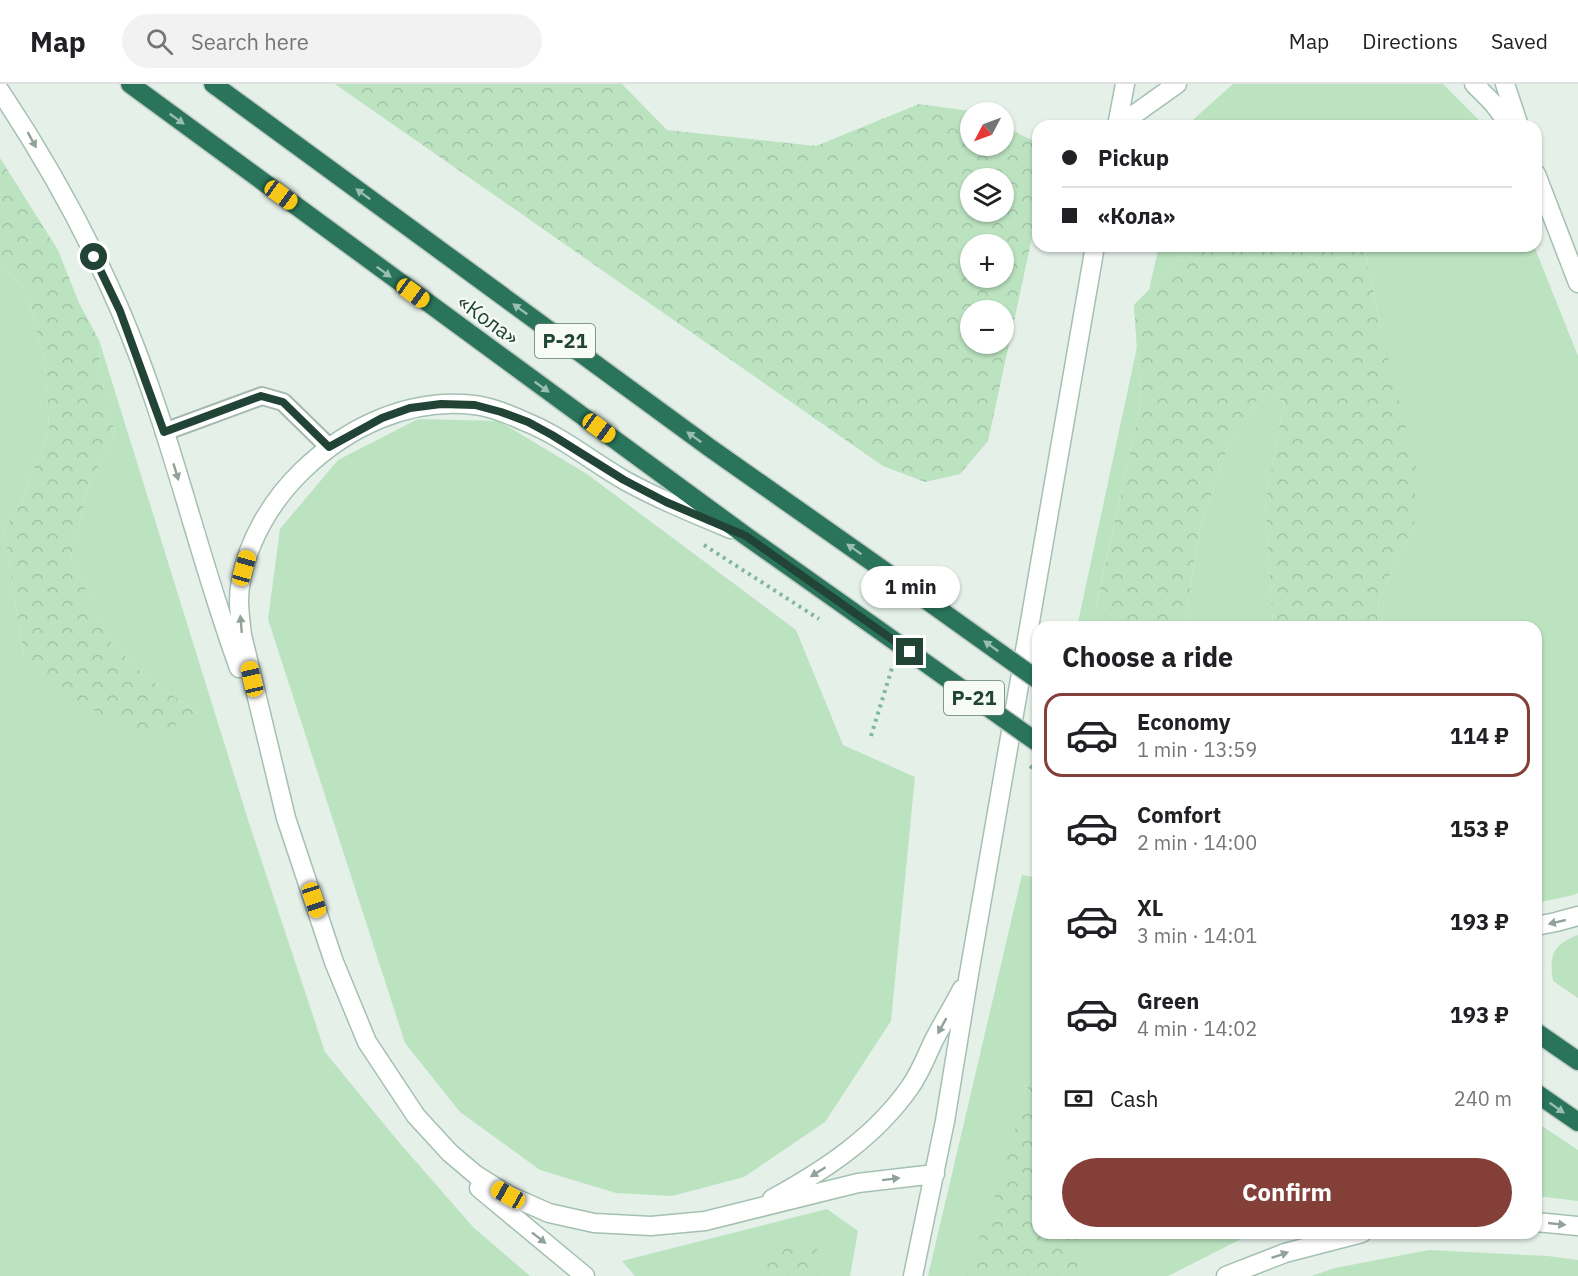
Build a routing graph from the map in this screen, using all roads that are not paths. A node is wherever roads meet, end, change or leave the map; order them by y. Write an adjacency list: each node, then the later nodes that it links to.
1 (130, 84): 17 (highway, «Кола» / Р-21, one-way to 17)
2 (213, 84): 18 (highway, «Кола» / Р-21, one-way to 2, bridge)
3 (1125, 84): 8 (main road)
4 (1177, 84): 9 (main road)
5 (1474, 84): 10 (main road)
6 (1505, 84): 11 (main road)
7 (0, 91): 15 (main road, one-way to 15)
8 (1119, 120)
9 (1126, 120)
10 (1506, 120)
11 (1517, 120)
12 (1542, 190): 14 (main road)
13 (1094, 252): 23 (main road)
14 (1578, 283)
15 (164, 432): 16 (lane); 20 (main road, one-way to 20)
16 (329, 447): 17 (main road); 20 (main road, one-way to 16)
17 (746, 536): 19 (highway, «Кола» / Р-21, bridge)
18 (1032, 676)
19 (1032, 739)
20 (273, 762): 26 (main road)
21 (1578, 916): 22 (main road, one-way to 22)
22 (1542, 925)
23 (969, 974): 29 (main road); 30 (main road, one-way to 30)
24 (1542, 1036): 25 (highway)
25 (1578, 1061)
26 (387, 1074): 30 (main road); 34 (main road, one-way to 34)
27 (1542, 1097): 28 (highway, one-way to 28)
28 (1578, 1122)
29 (934, 1174): 30 (main road, one-way to 29); 35 (main road)
30 (752, 1209)
31 (1542, 1223): 32 (main road, one-way to 32)
32 (1578, 1226)
33 (1339, 1239): 36 (main road, one-way to 33)
34 (585, 1276)
35 (914, 1276)
36 (1226, 1276)

